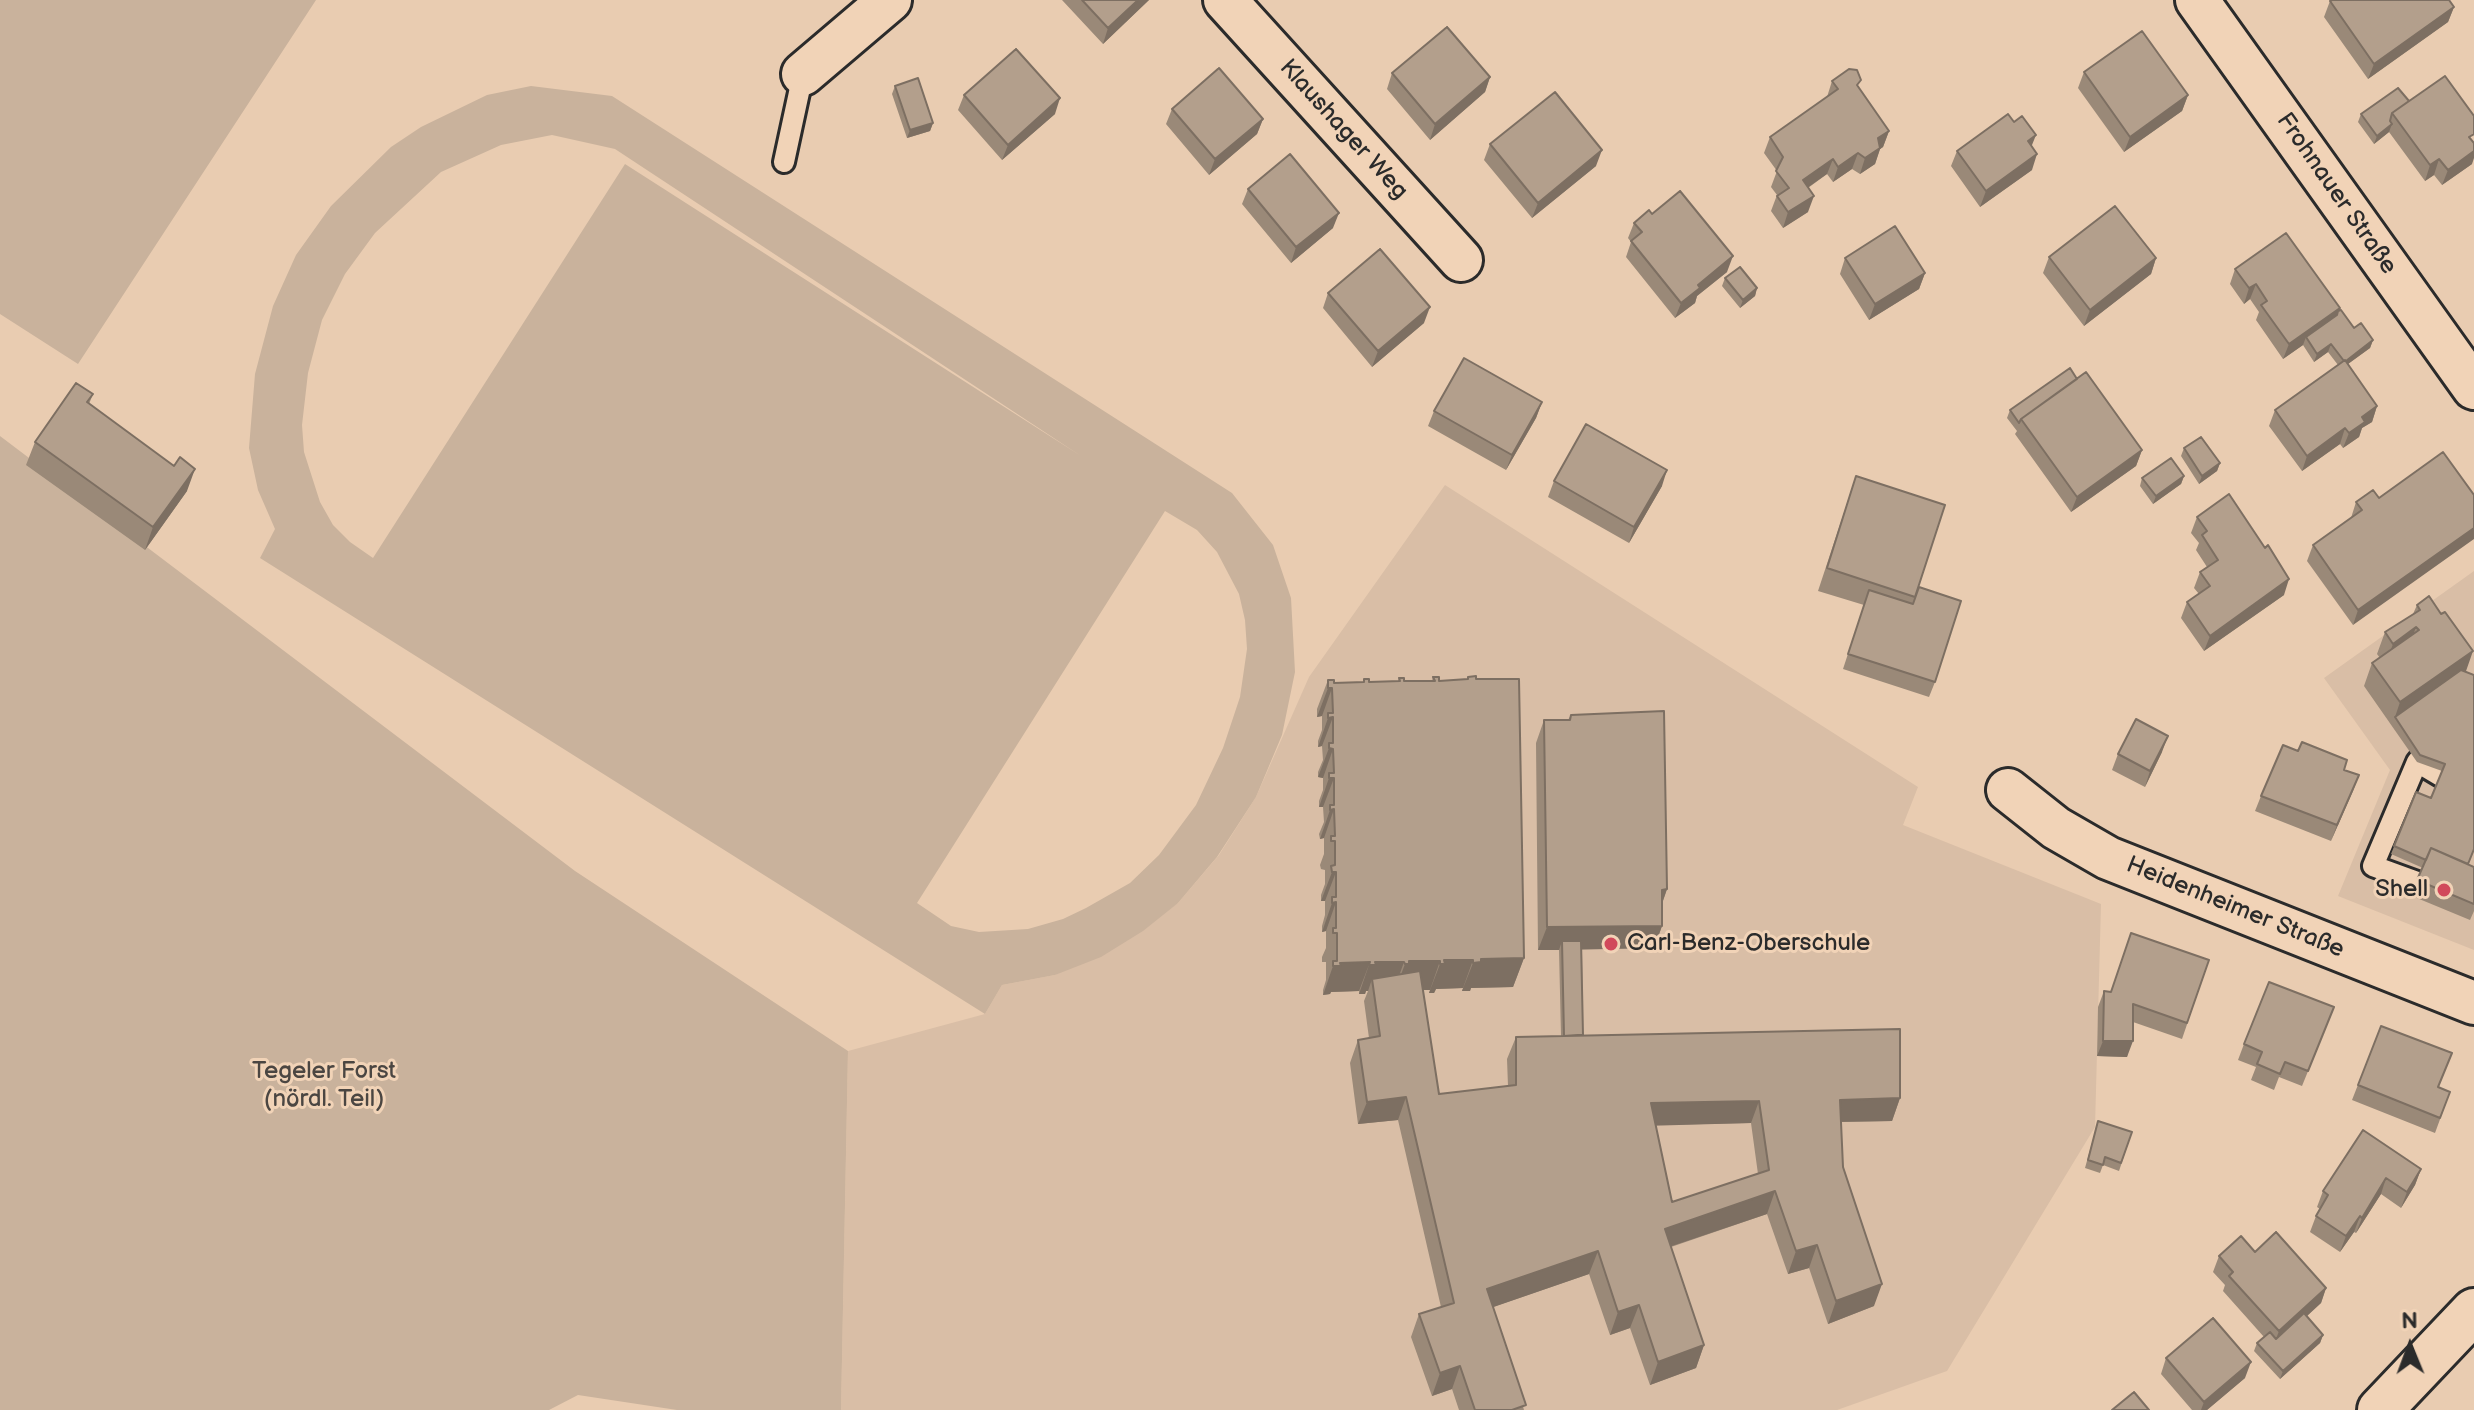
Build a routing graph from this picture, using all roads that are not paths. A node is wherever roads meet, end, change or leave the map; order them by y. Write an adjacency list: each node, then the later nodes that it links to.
1 (890, 0): 4 (street)
2 (1225, 0): 6 (street, Klaushager Weg)
3 (2197, 0): 7 (street, Frohnauer Straße)
4 (803, 74): 5 (lane)
5 (784, 162)
6 (1461, 260)
7 (2474, 388)
8 (2446, 727): 9 (lane)
9 (2417, 762): 11 (lane); 12 (lane)
10 (2008, 790): 13 (street, Heidenheimer Straße)
11 (2474, 796)
12 (2417, 882)
13 (2474, 1003)
14 (2474, 1311): 15 (main road)
15 (2380, 1410)

